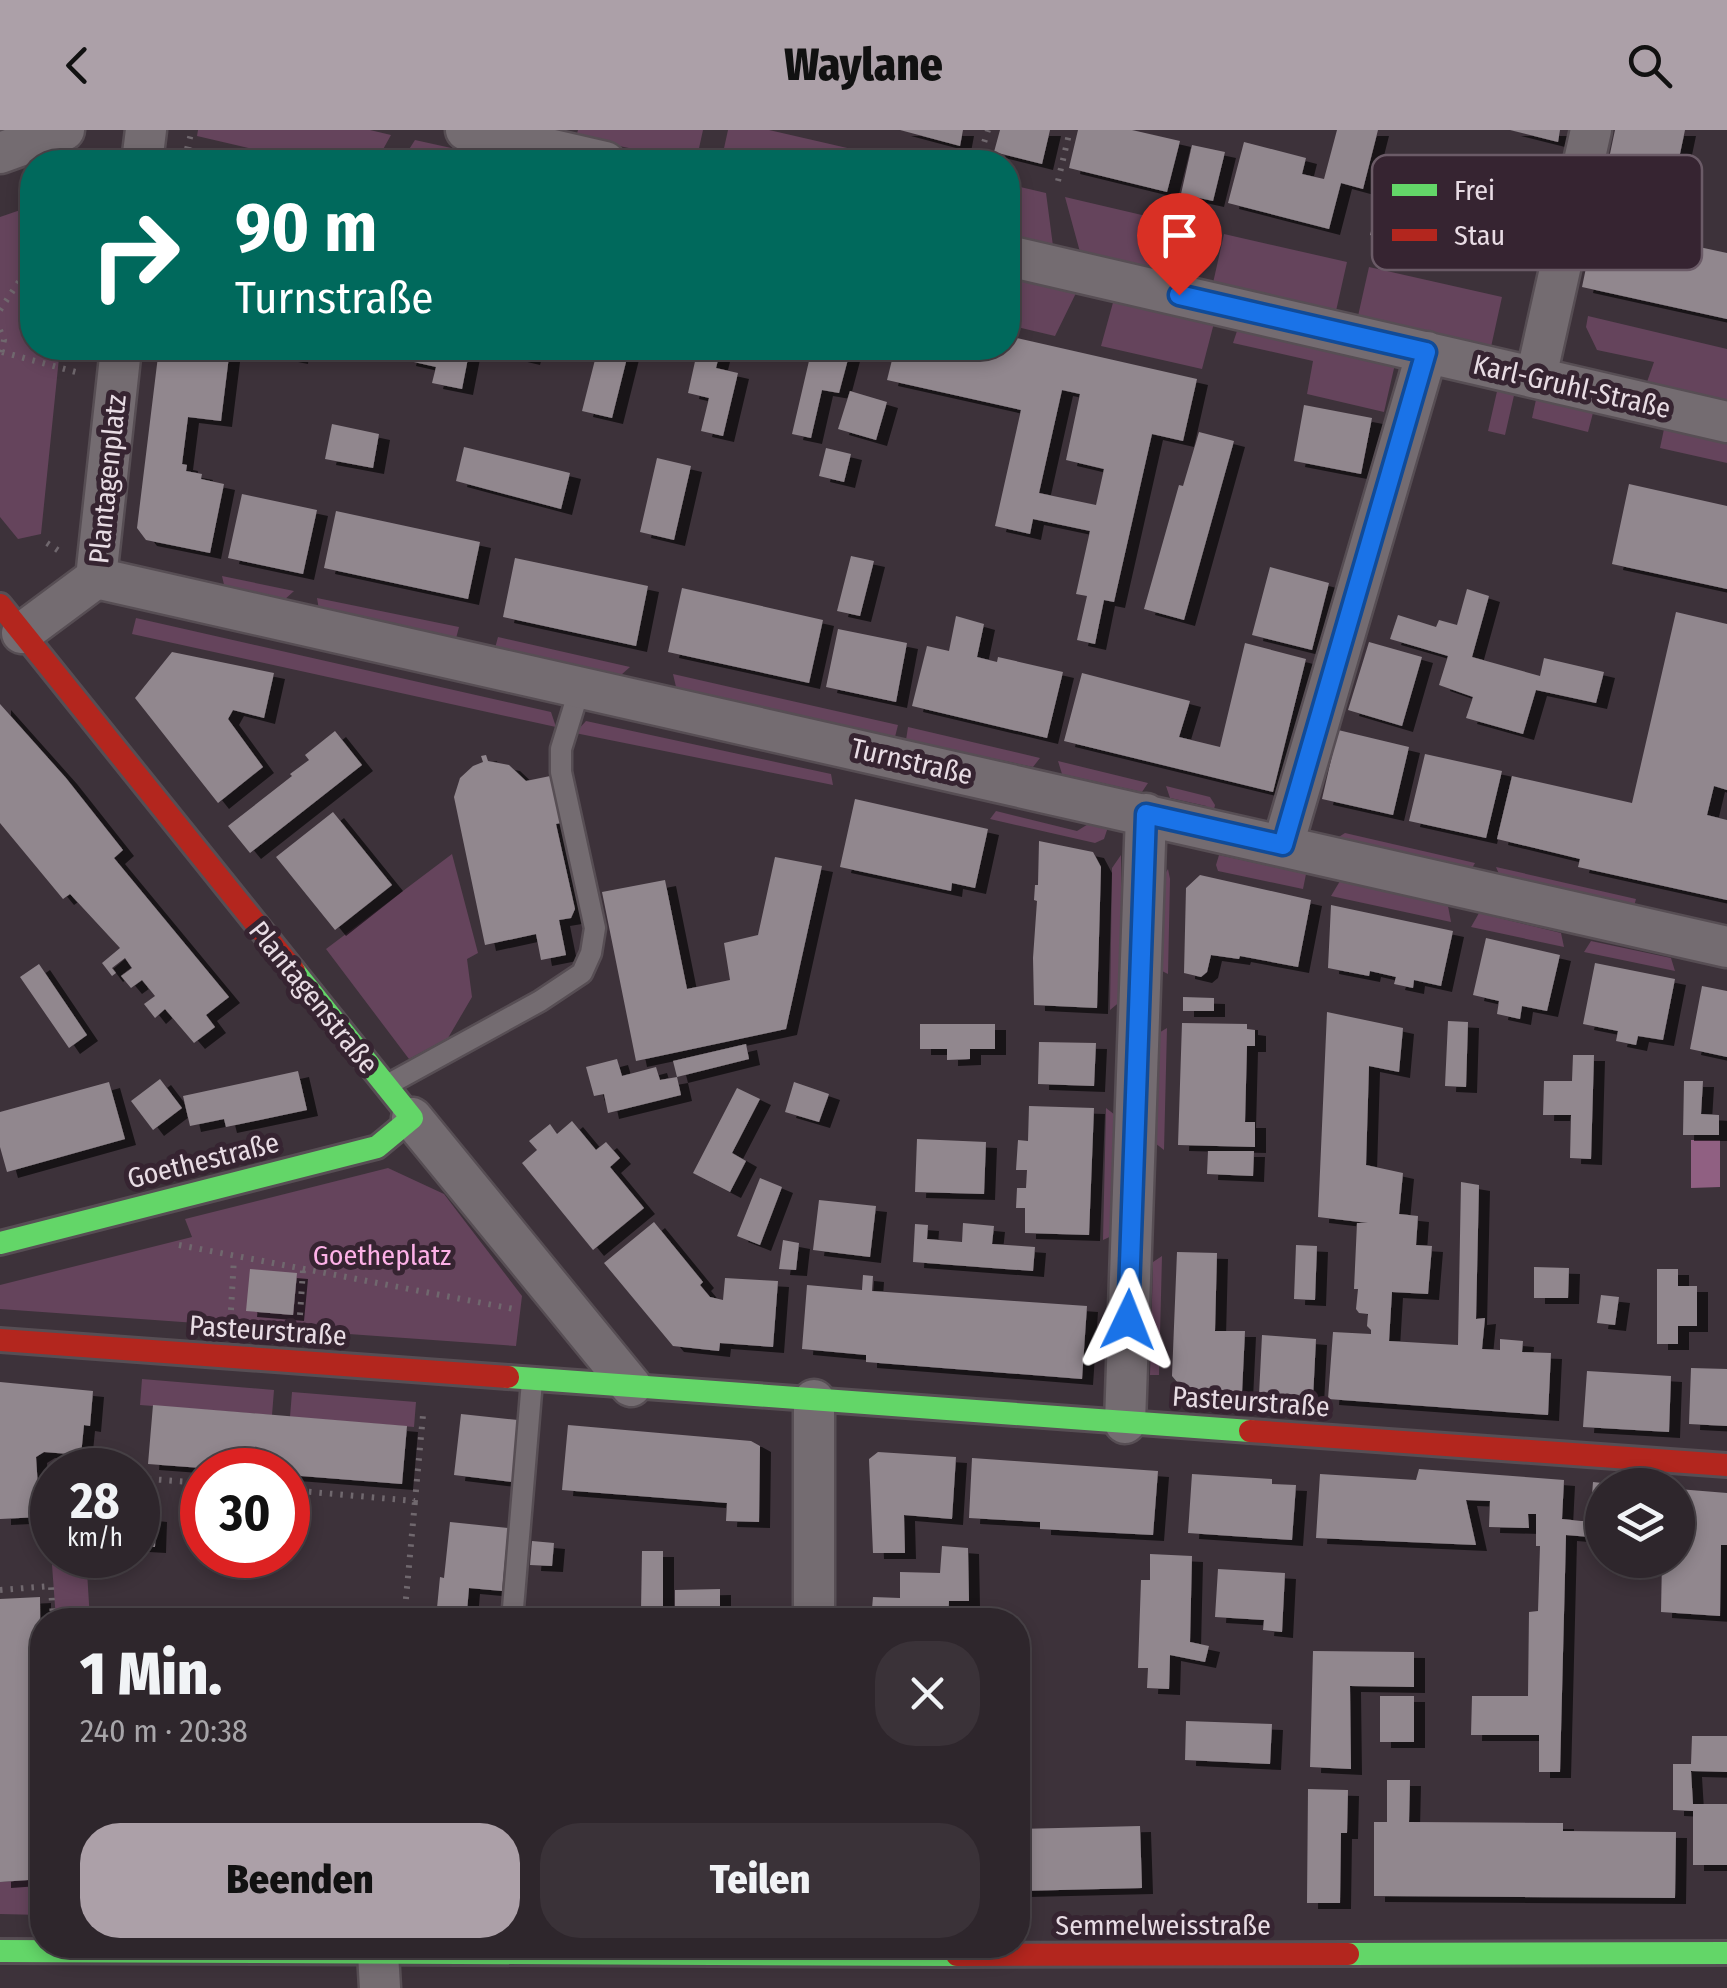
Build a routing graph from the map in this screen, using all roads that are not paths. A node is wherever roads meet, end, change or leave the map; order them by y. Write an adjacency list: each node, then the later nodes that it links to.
1 (64, 130): 5 (street)
2 (466, 130): 4 (street)
3 (1591, 130): 6 (street)
4 (553, 150)
5 (0, 153)
6 (1585, 155)
7 (1020, 259): 9 (street, Karl-Gruhl-Straße)
8 (1560, 270): 11 (street)
9 (1426, 352): 11 (street, Karl-Gruhl-Straße); 17 (street)
10 (120, 365): 13 (street, Plantagenplatz)
11 (1536, 377): 12 (street, Karl-Gruhl-Straße)
12 (1727, 422)
13 (96, 578): 14 (street, Plantagenplatz); 15 (street, Turnstraße)
14 (11, 619): 19 (street, Plantagenstraße)
15 (580, 687): 16 (street, Turnstraße); 19 (lane)
16 (1146, 814): 17 (street, Turnstraße); 26 (street)
17 (1283, 845): 18 (street, Turnstraße)
18 (1727, 947)
19 (386, 1086): 20 (street, Plantagenstraße)
20 (412, 1118): 21 (street, Goethestraße); 24 (street, Plantagenstraße)
21 (0, 1243)
22 (0, 1340): 23 (street, Pasteurstraße)
23 (532, 1379): 24 (street, Pasteurstraße); 28 (lane)
24 (632, 1386): 25 (street, Pasteurstraße)
25 (814, 1400): 26 (street, Pasteurstraße); 29 (street)
26 (1125, 1423): 27 (street, Pasteurstraße)
27 (1727, 1465)
28 (513, 1608)
29 (814, 1608)
30 (0, 1952): 31 (street, Semmelweisstraße)
31 (30, 1953)
32 (1727, 1954): 34 (street, Semmelweisstraße)
33 (126, 1958): 35 (street, Semmelweisstraße)
34 (819, 1963): 35 (street, Semmelweisstraße)
35 (379, 1970)

